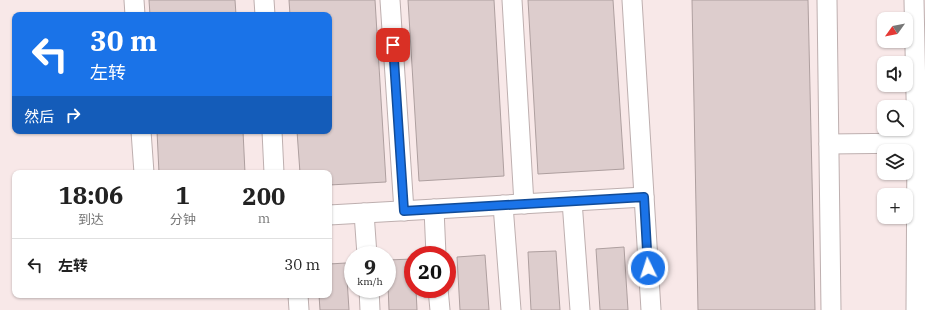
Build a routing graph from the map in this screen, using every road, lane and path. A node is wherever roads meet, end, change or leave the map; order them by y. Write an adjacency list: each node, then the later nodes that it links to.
1 (134, 0): 8 (street)
2 (264, 0): 9 (street)
3 (390, 0): 21 (street)
4 (512, 0): 18 (street)
5 (632, 0): 16 (street)
6 (826, 0): 13 (street)
7 (914, 0): 12 (street)
8 (135, 12)
9 (265, 12)
10 (141, 134): 14 (street)
11 (272, 134): 15 (street)
12 (917, 143): 13 (street); 36 (street)
13 (829, 144): 35 (street)
14 (144, 170)
15 (274, 170)
16 (644, 197): 17 (street); 34 (street)
17 (572, 201): 18 (street); 33 (street)
18 (524, 204): 19 (street)
19 (503, 205): 20 (street); 32 (street)
20 (434, 209): 21 (street); 25 (street)
21 (404, 211): 22 (street)
22 (364, 213): 23 (street); 24 (street)
23 (332, 215)
24 (366, 246)
25 (436, 246)
26 (298, 298): 29 (street)
27 (369, 298): 30 (street)
28 (439, 298): 31 (street)
29 (299, 310)
30 (370, 310)
31 (440, 310)
32 (511, 310)
33 (580, 310)
34 (651, 310)
35 (831, 310)
36 (916, 310)

